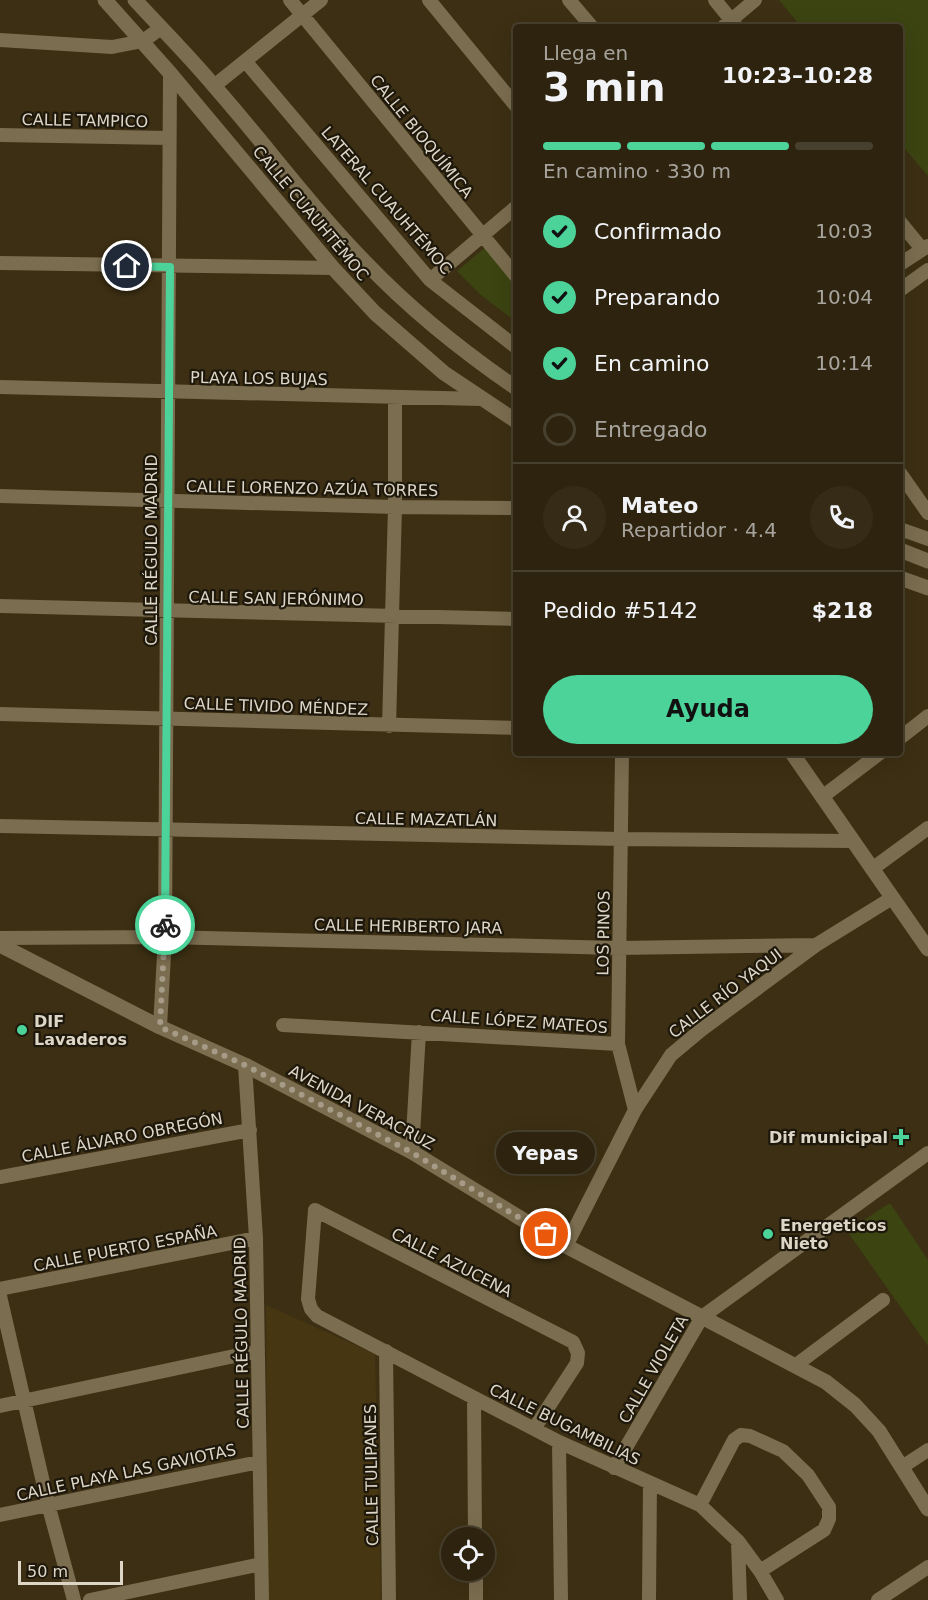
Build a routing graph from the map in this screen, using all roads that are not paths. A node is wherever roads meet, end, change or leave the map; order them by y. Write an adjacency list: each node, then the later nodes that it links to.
1 (105, 0): 15 (main road, CALLE CUAUHTÉMOC)
2 (135, 0): 13 (main road, CALLE CUAUHTÉMOC)
3 (290, 0): 9 (street, CALLE BIOQUÍMICA)
4 (321, 0): 9 (street)
5 (429, 0): 19 (street)
6 (569, 0): 10 (street)
7 (715, 0): 11 (street)
8 (755, 0): 12 (street)
9 (303, 15): 16 (street); 24 (street, CALLE BIOQUÍMICA)
10 (589, 24)
11 (729, 24)
12 (731, 24)
13 (161, 28): 15 (street); 18 (main road, CALLE CUAUHTÉMOC)
14 (0, 40): 15 (street)
15 (143, 41): 17 (main road, CALLE CUAUHTÉMOC)
16 (246, 62): 18 (street); 32 (street, LATERAL CUAUHTÉMOC)
17 (170, 73): 21 (street, CALLE RÉGULO MADRID); 29 (main road, CALLE CUAUHTÉMOC)
18 (214, 86): 35 (main road, CALLE CUAUHTÉMOC)
19 (513, 102)
20 (0, 135): 21 (street, CALLE TAMPICO)
21 (169, 138): 28 (street, CALLE RÉGULO MADRID)
22 (513, 210): 24 (street)
23 (903, 226): 25 (street)
24 (482, 236): 30 (street, CALLE BIOQUÍMICA); 32 (street)
25 (922, 249): 26 (street); 31 (street)
26 (903, 262)
27 (0, 263): 28 (street)
28 (170, 267): 29 (street); 37 (street, CALLE RÉGULO MADRID)
29 (333, 268): 39 (main road, CALLE CUAUHTÉMOC)
30 (513, 272)
31 (928, 272): 33 (street)
32 (430, 280): 34 (street, LATERAL CUAUHTÉMOC)
33 (903, 288)
34 (513, 345)
35 (513, 385)
36 (0, 387): 37 (street, PLAYA LOS BUJAS)
37 (168, 392): 38 (street, PLAYA LOS BUJAS); 43 (street, CALLE RÉGULO MADRID)
38 (395, 397): 39 (street, PLAYA LOS BUJAS); 44 (street)
39 (481, 399): 40 (main road, CALLE CUAUHTÉMOC)
40 (513, 419)
41 (903, 477): 46 (street)
42 (0, 496): 43 (street, CALLE LORENZO AZÚA TORRES)
43 (168, 501): 44 (street, CALLE LORENZO AZÚA TORRES); 54 (street, CALLE RÉGULO MADRID)
44 (395, 507): 45 (street, CALLE LORENZO AZÚA TORRES); 55 (street)
45 (513, 508)
46 (928, 513)
47 (903, 530): 48 (street)
48 (928, 539)
49 (903, 551): 50 (main road)
50 (928, 561)
51 (903, 579): 52 (main road)
52 (928, 588)
53 (0, 606): 54 (street, CALLE SAN JERÓNIMO)
54 (168, 611): 55 (street, CALLE SAN JERÓNIMO); 59 (street, CALLE RÉGULO MADRID)
55 (393, 617): 56 (street, CALLE SAN JERÓNIMO); 60 (street)
56 (513, 619)
57 (0, 714): 59 (street, CALLE TIVIDO MÉNDEZ)
58 (928, 716): 62 (street)
59 (166, 719): 60 (street, CALLE TIVIDO MÉNDEZ); 69 (street, CALLE RÉGULO MADRID)
60 (389, 726): 61 (street, CALLE TIVIDO MÉNDEZ)
61 (513, 728)
62 (903, 736)
63 (622, 756): 70 (street, LOS PINOS)
64 (794, 756): 66 (main road)
65 (876, 756): 66 (street)
66 (822, 797): 71 (main road)
67 (0, 826): 69 (street, CALLE MAZATLÁN)
68 (928, 828): 72 (street)
69 (165, 830): 70 (street, CALLE MAZATLÁN); 74 (street, CALLE RÉGULO MADRID)
70 (621, 839): 71 (street, CALLE MAZATLÁN); 79 (street, LOS PINOS)
71 (852, 841): 72 (main road)
72 (872, 869): 73 (main road)
73 (892, 898): 76 (main road); 78 (street, CALLE RÍO YAQUI)
74 (165, 937): 75 (street, CALLE HERIBERTO JARA); 79 (street, CALLE HERIBERTO JARA); 81 (street, CALLE RÉGULO MADRID)
75 (0, 938)
76 (926, 941)
77 (0, 945): 81 (main road, AVENIDA VERACRUZ)
78 (816, 945): 79 (street, CALLE HERIBERTO JARA); 85 (street, CALLE RÍO YAQUI)
79 (618, 948): 83 (street, LOS PINOS)
80 (283, 1025): 82 (street, CALLE LÓPEZ MATEOS)
81 (160, 1027): 84 (main road, AVENIDA VERACRUZ)
82 (419, 1032): 83 (street, CALLE LÓPEZ MATEOS); 87 (street)
83 (618, 1044): 85 (street, LOS PINOS)
84 (245, 1065): 86 (street, CALLE RÉGULO MADRID); 87 (main road, AVENIDA VERACRUZ)
85 (635, 1110): 91 (street, CALLE RÍO YAQUI)
86 (250, 1130): 89 (street, CALLE ÁLVARO OBREGÓN); 90 (street, CALLE RÉGULO MADRID)
87 (411, 1152): 91 (main road, AVENIDA VERACRUZ)
88 (928, 1153): 96 (street)
89 (0, 1177)
90 (256, 1238): 92 (street, CALLE PUERTO ESPAÑA); 97 (street, CALLE RÉGULO MADRID)
91 (566, 1246): 96 (main road, AVENIDA VERACRUZ)
92 (0, 1289)
93 (0, 1296): 101 (street)
94 (883, 1300): 99 (street)
95 (311, 1309): 98 (street, CALLE BUGAMBILIAS); 103 (street, CALLE AZUCENA)
96 (702, 1317): 99 (main road, AVENIDA VERACRUZ); 108 (street, CALLE VIOLETA)
97 (258, 1351): 101 (street); 106 (street, CALLE RÉGULO MADRID)
98 (386, 1351): 100 (street, CALLE BUGAMBILIAS); 123 (street, CALLE TULIPANES)
99 (796, 1365): 107 (main road, AVENIDA VERACRUZ)
100 (474, 1398): 103 (street, CALLE BUGAMBILIAS); 114 (street)
101 (23, 1400): 102 (street); 110 (street)
102 (0, 1406)
103 (534, 1429): 104 (street, CALLE BUGAMBILIAS)
104 (559, 1442): 108 (street, CALLE BUGAMBILIAS); 125 (street)
105 (928, 1450): 107 (street)
106 (259, 1462): 110 (street, CALLE PLAYA LAS GAVIOTAS); 116 (street, CALLE RÉGULO MADRID)
107 (902, 1467): 112 (main road, AVENIDA VERACRUZ)
108 (614, 1468): 109 (street, CALLE BUGAMBILIAS)
109 (650, 1483): 111 (street, CALLE BUGAMBILIAS); 126 (street)
110 (48, 1504): 113 (street, CALLE PLAYA LAS GAVIOTAS); 120 (street)
111 (700, 1505): 115 (street, CALLE BUGAMBILIAS); 118 (street)
112 (928, 1509)
113 (0, 1515)
114 (475, 1527)
115 (738, 1541): 118 (street, CALLE BUGAMBILIAS); 127 (street)
116 (261, 1564): 121 (street); 122 (street, CALLE RÉGULO MADRID)
117 (928, 1567): 129 (street)
118 (760, 1571): 128 (street, CALLE BUGAMBILIAS)
119 (476, 1581): 124 (street)
120 (74, 1600)
121 (90, 1600)
122 (261, 1600)
123 (389, 1600)
124 (476, 1600)
125 (561, 1600)
126 (649, 1600)
127 (740, 1600)
128 (777, 1600)
129 (878, 1600)

